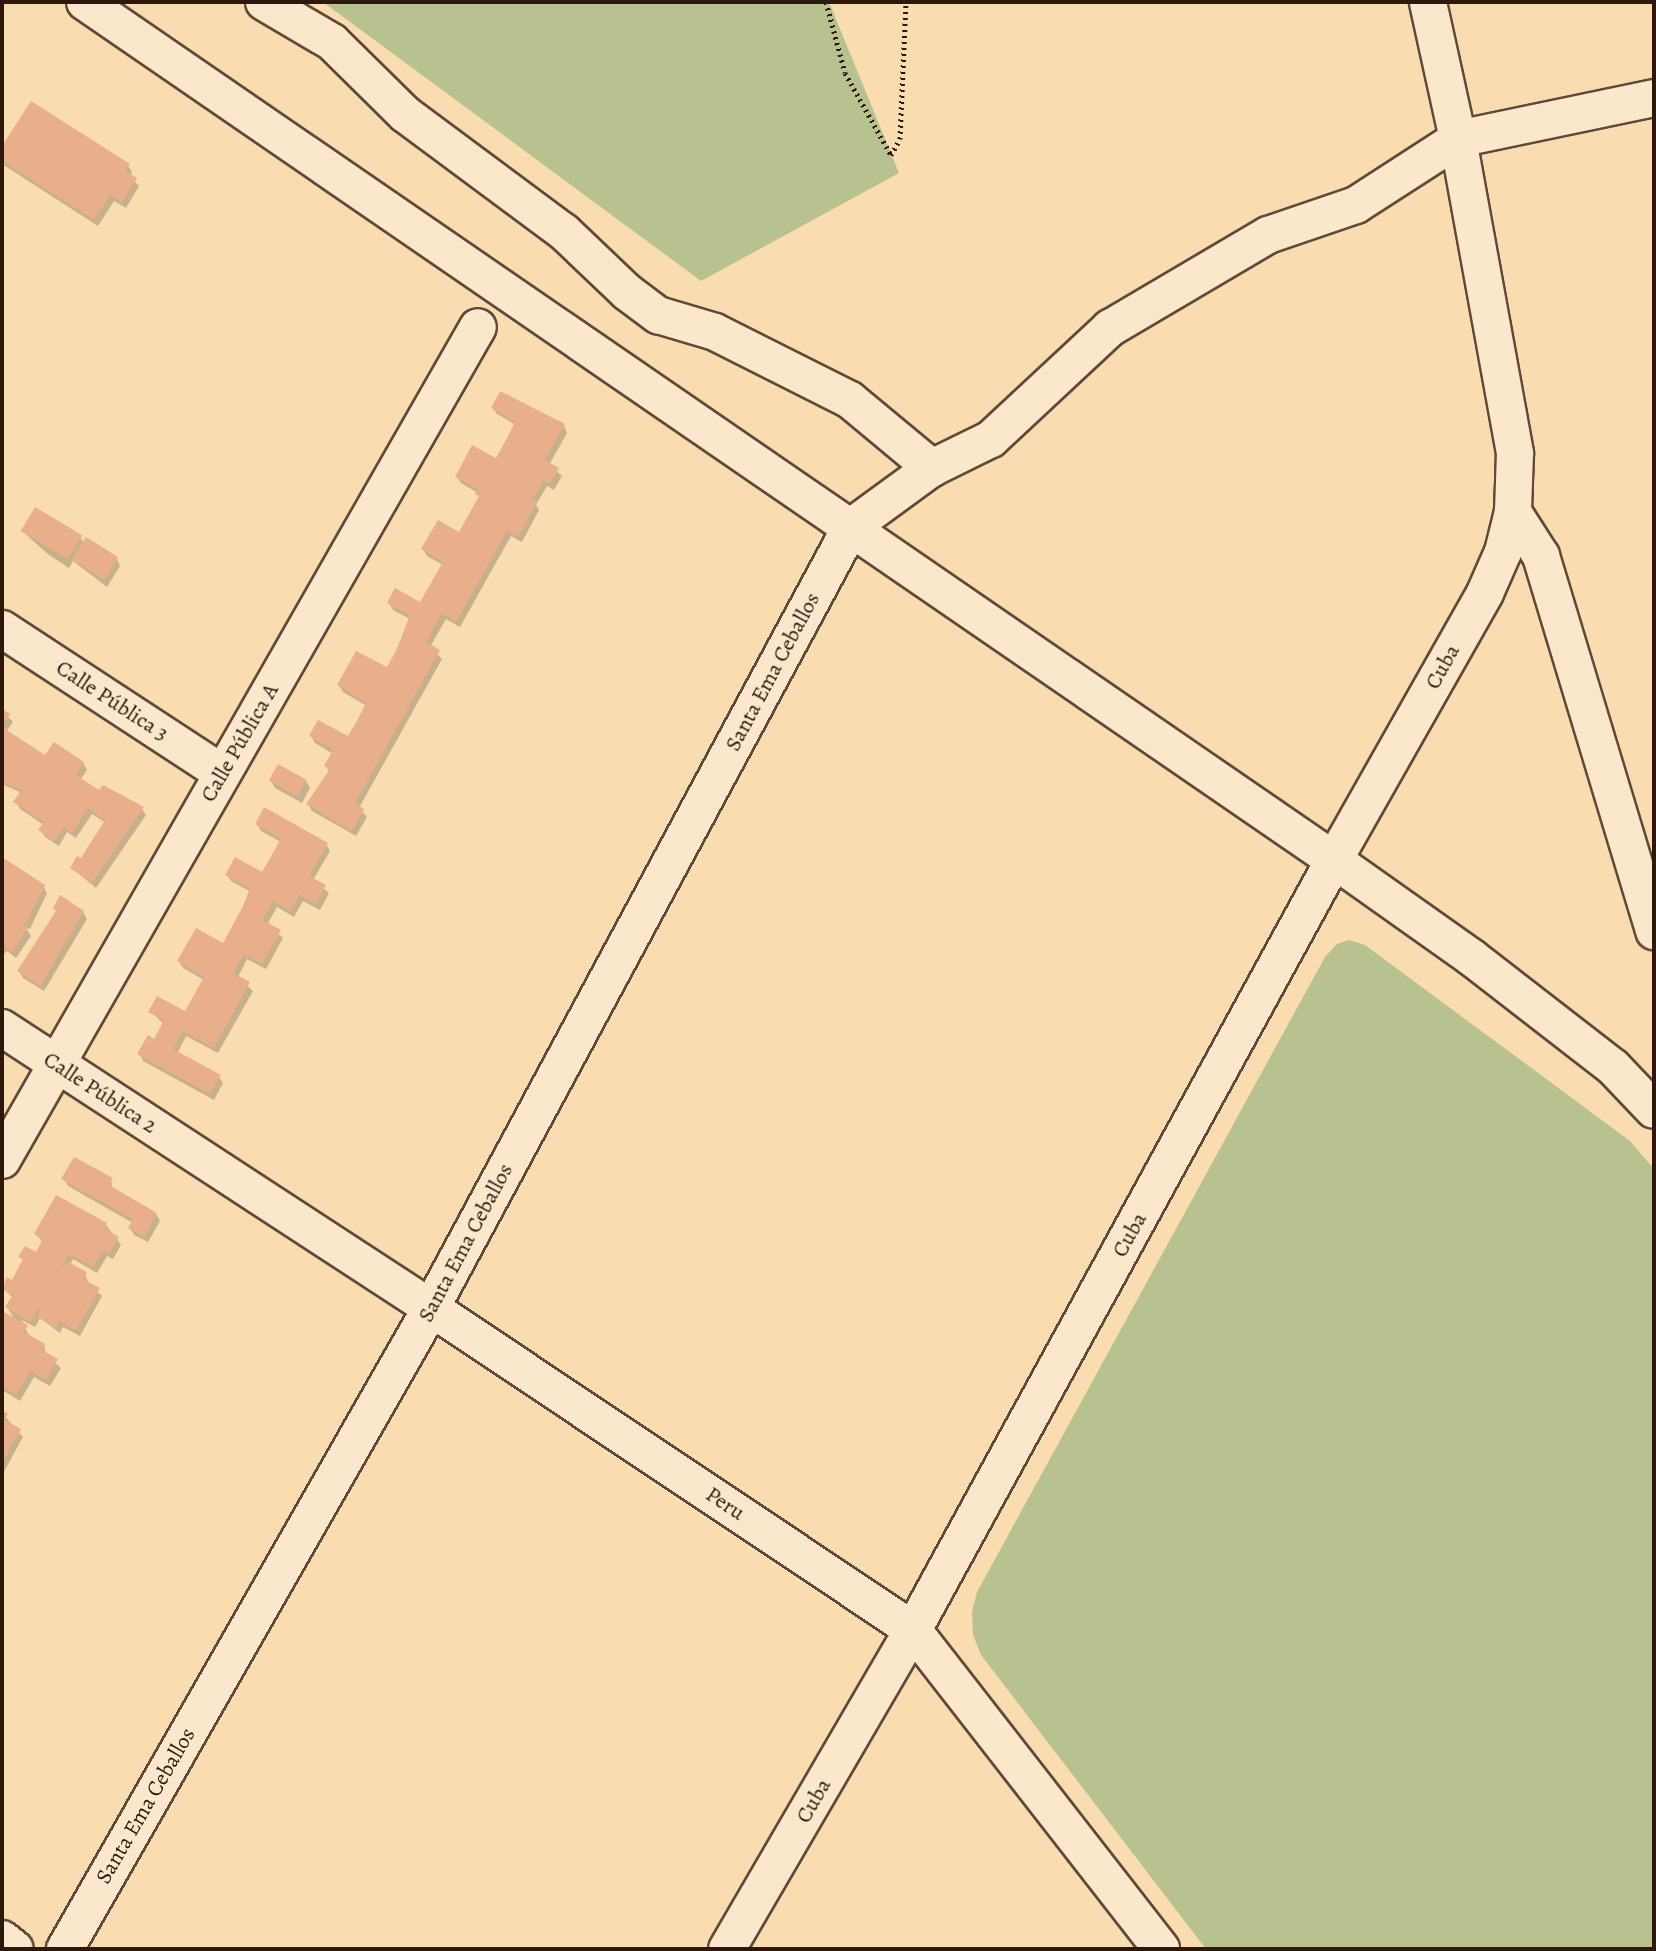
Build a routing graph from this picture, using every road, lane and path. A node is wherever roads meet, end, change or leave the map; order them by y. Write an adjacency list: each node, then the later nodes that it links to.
1 (85, 2): 11 (street)
2 (264, 2): 9 (street)
3 (826, 2): 4 (path)
4 (906, 2)
5 (1428, 2): 7 (street, Cuba)
6 (1654, 98): 7 (street)
7 (1458, 139): 9 (street); 10 (street, Cuba)
8 (478, 327): 13 (street, Calle Pública A)
9 (932, 468): 11 (street)
10 (1513, 512): 14 (street, Cuba); 15 (street)
11 (851, 527): 14 (street); 21 (street, Santa Ema Ceballos)
12 (2, 629): 13 (street, Calle Pública 3)
13 (222, 773): 17 (street, Calle Pública A)
14 (1334, 860): 18 (street); 22 (street, Cuba)
15 (1654, 931)
16 (2, 1028): 17 (street, Calle Pública 2)
17 (56, 1064): 19 (street, Calle Pública 2); 20 (street, Calle Pública A)
18 (1654, 1110)
19 (198, 1158): 21 (street, Peru)
20 (2, 1160)
21 (431, 1308): 22 (street, Peru); 25 (street, Santa Ema Ceballos)
22 (913, 1630): 26 (street, Cuba); 27 (street, Peru)
23 (2, 1939): 24 (street)
24 (15, 1949)
25 (65, 1949)
26 (727, 1949)
27 (1161, 1949)

